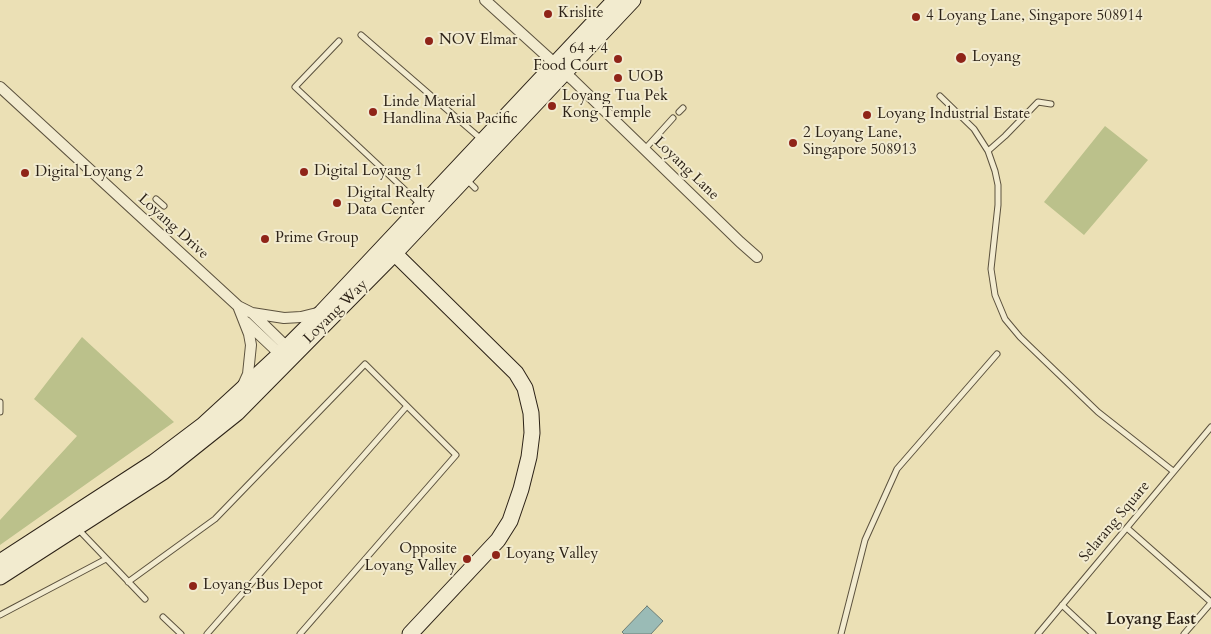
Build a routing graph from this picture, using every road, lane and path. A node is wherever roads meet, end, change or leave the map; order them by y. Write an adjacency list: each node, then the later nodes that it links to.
1 (485, 0): 6 (street, Loyang Lane)
2 (615, 0): 6 (main road, Loyang Way)
3 (633, 0): 6 (main road, Loyang Way)
4 (361, 35): 11 (lane)
5 (339, 41): 16 (lane)
6 (560, 68): 11 (main road, Loyang Way); 12 (street, Loyang Lane); 17 (main road, Loyang Way)
7 (0, 88): 22 (street, Loyang Drive)
8 (940, 96): 13 (lane)
9 (1052, 104): 13 (lane)
10 (674, 118): 12 (lane)
11 (483, 140): 16 (main road, Loyang Way)
12 (645, 149): 19 (street, Loyang Lane)
13 (988, 151): 30 (lane)
14 (156, 199): 15 (lane)
15 (164, 206)
16 (422, 206): 18 (main road, Loyang Way)
17 (411, 236): 18 (main road, Loyang Way); 20 (main road)
18 (390, 249): 20 (main road); 21 (main road, Loyang Way); 23 (main road, Loyang Way)
19 (757, 257)
20 (412, 270): 45 (main road)
21 (322, 312): 22 (street); 23 (main road, Loyang Way)
22 (248, 316): 23 (street, Loyang Drive); 25 (street, Loyang Drive)
23 (287, 354): 25 (main road, Loyang Way); 31 (main road, Loyang Way)
24 (997, 354): 46 (lane)
25 (239, 392): 31 (main road, Loyang Way)
26 (0, 402): 28 (lane)
27 (407, 406): 36 (lane); 43 (lane); 44 (lane)
28 (0, 412)
29 (1211, 426): 30 (lane, Selarang Square)
30 (1174, 472): 32 (lane, Selarang Square)
31 (73, 523): 33 (lane); 34 (main road, Loyang Way); 35 (main road, Loyang Way)
32 (1127, 528): 38 (lane); 39 (lane, Selarang Square)
33 (106, 559): 36 (lane); 40 (lane)
34 (0, 562)
35 (0, 577)
36 (128, 582): 37 (lane)
37 (145, 599)
38 (1211, 603): 49 (lane)
39 (1062, 605): 47 (lane, Selarang Square); 48 (lane)
40 (0, 615)
41 (163, 617): 42 (lane)
42 (181, 634)
43 (208, 634)
44 (300, 634)
45 (410, 634)
46 (841, 634)
47 (1038, 634)
48 (1093, 634)
49 (1184, 634)

